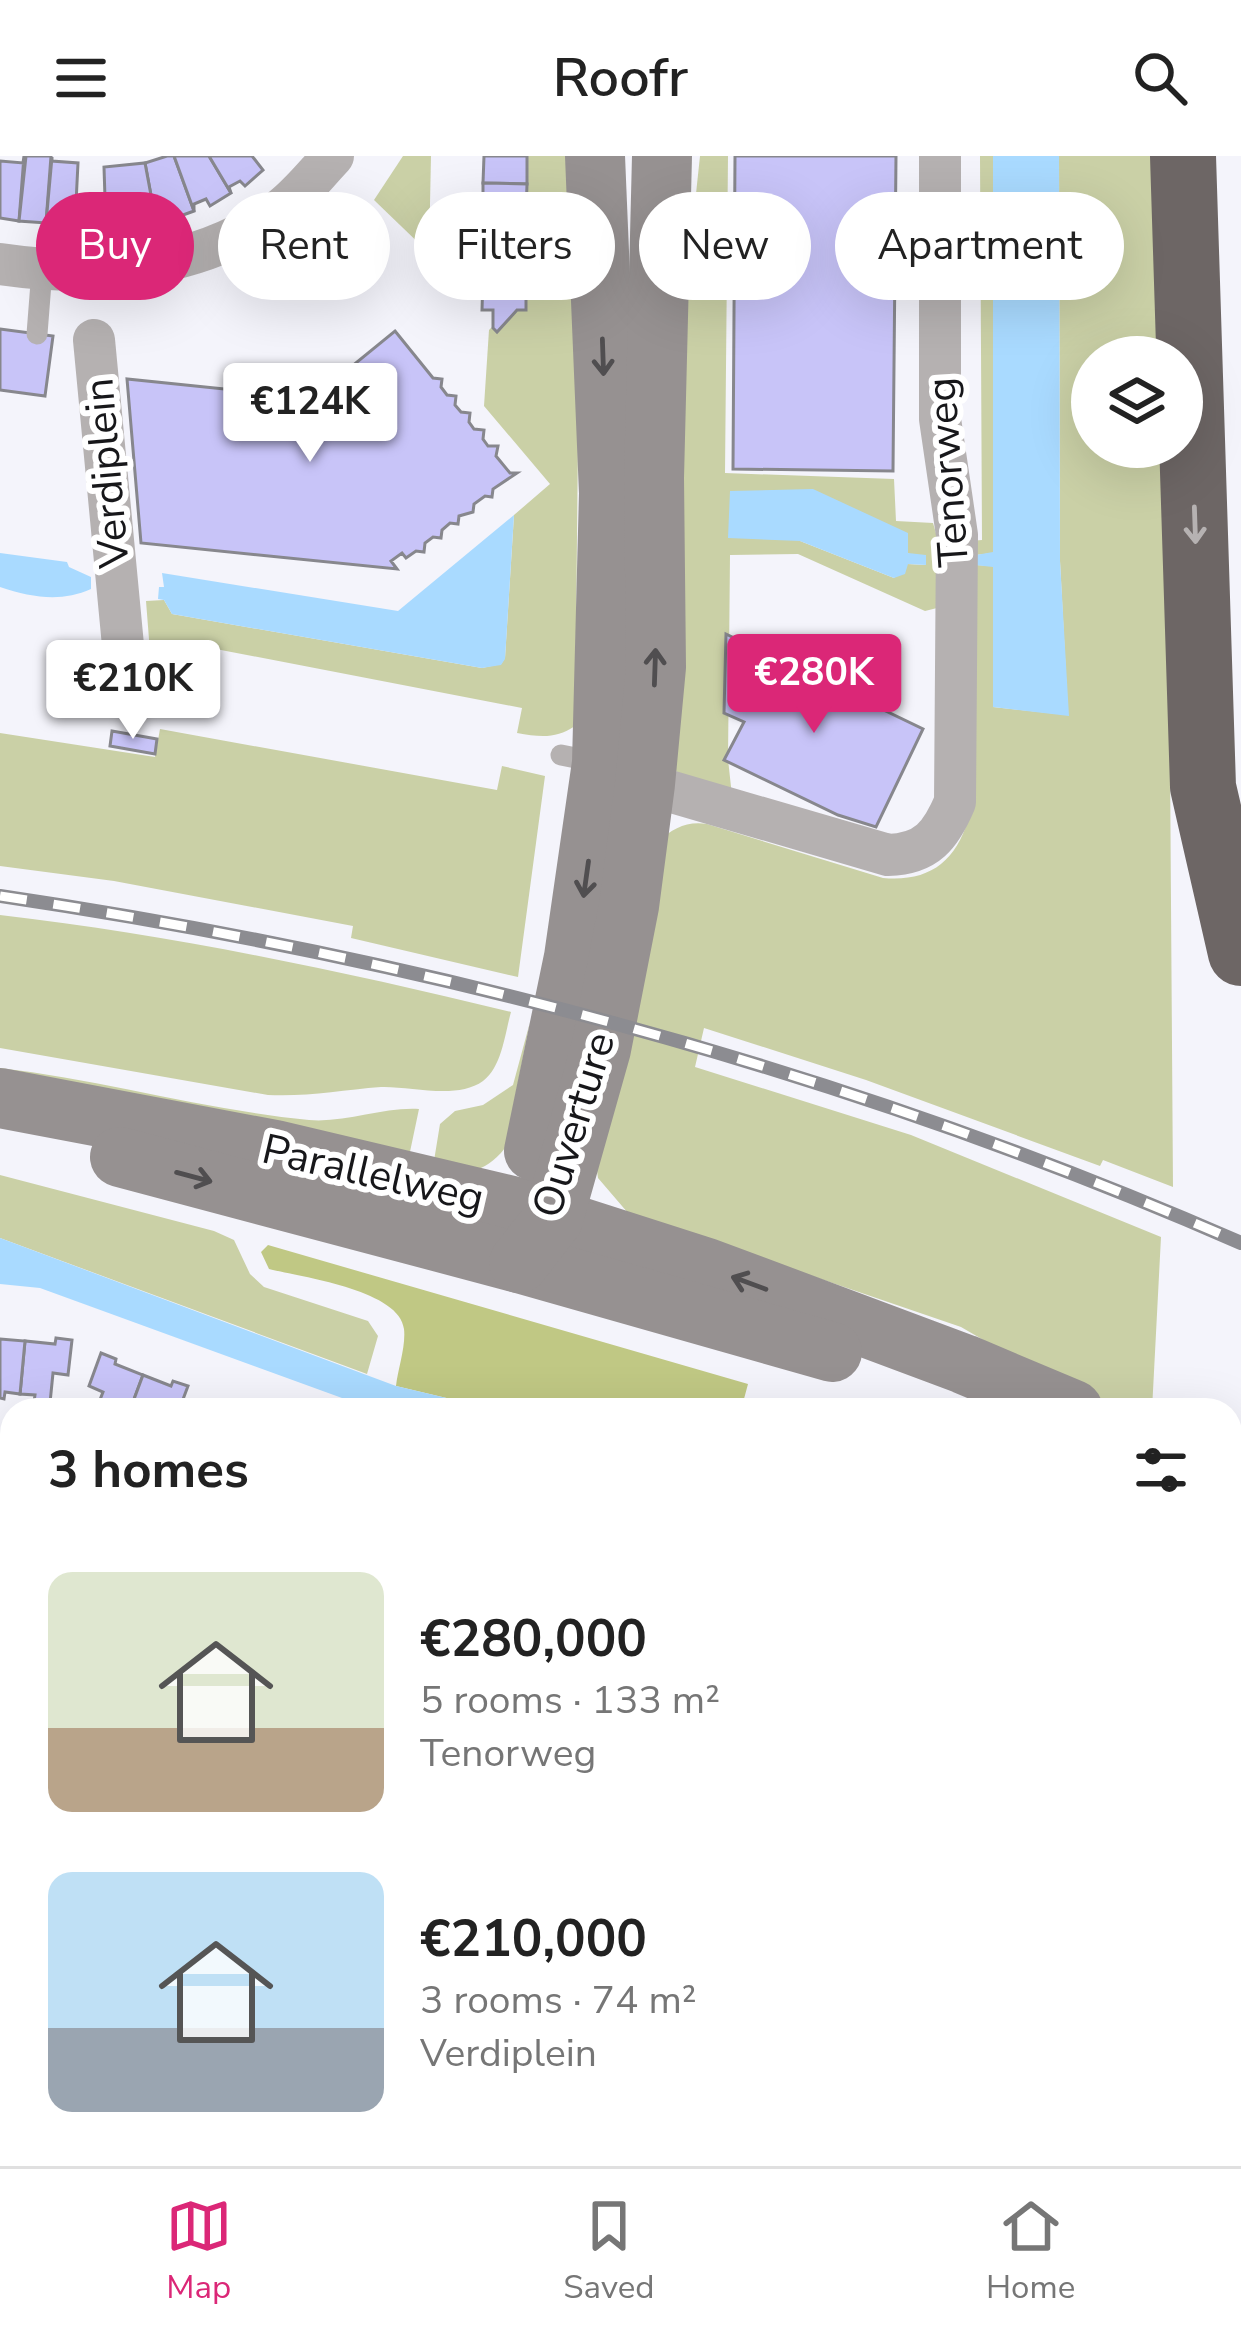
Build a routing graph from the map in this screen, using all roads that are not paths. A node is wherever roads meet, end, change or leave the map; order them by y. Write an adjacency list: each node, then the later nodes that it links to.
1 (333, 156): 6 (street)
2 (595, 156): 13 (main road, Ouverture, one-way to 13)
3 (662, 156): 13 (main road, Ouverture, one-way to 3)
4 (940, 156): 13 (street, Tenorweg)
5 (1183, 156): 14 (highway, one-way to 14)
6 (194, 251)
7 (0, 264): 8 (street)
8 (36, 269)
9 (40, 300): 10 (lane)
10 (38, 334)
11 (94, 340): 12 (street, Verdiplein)
12 (126, 677)
13 (603, 767): 17 (main road, Ouverture)
14 (1241, 953)
15 (0, 1098): 17 (main road, Parallelweg)
16 (0, 1125): 17 (main road, Parallelweg, one-way to 17)
17 (531, 1230): 18 (main road, Parallelweg); 19 (main road, Parallelweg, one-way to 17)
18 (968, 1398)
19 (1044, 1398)

